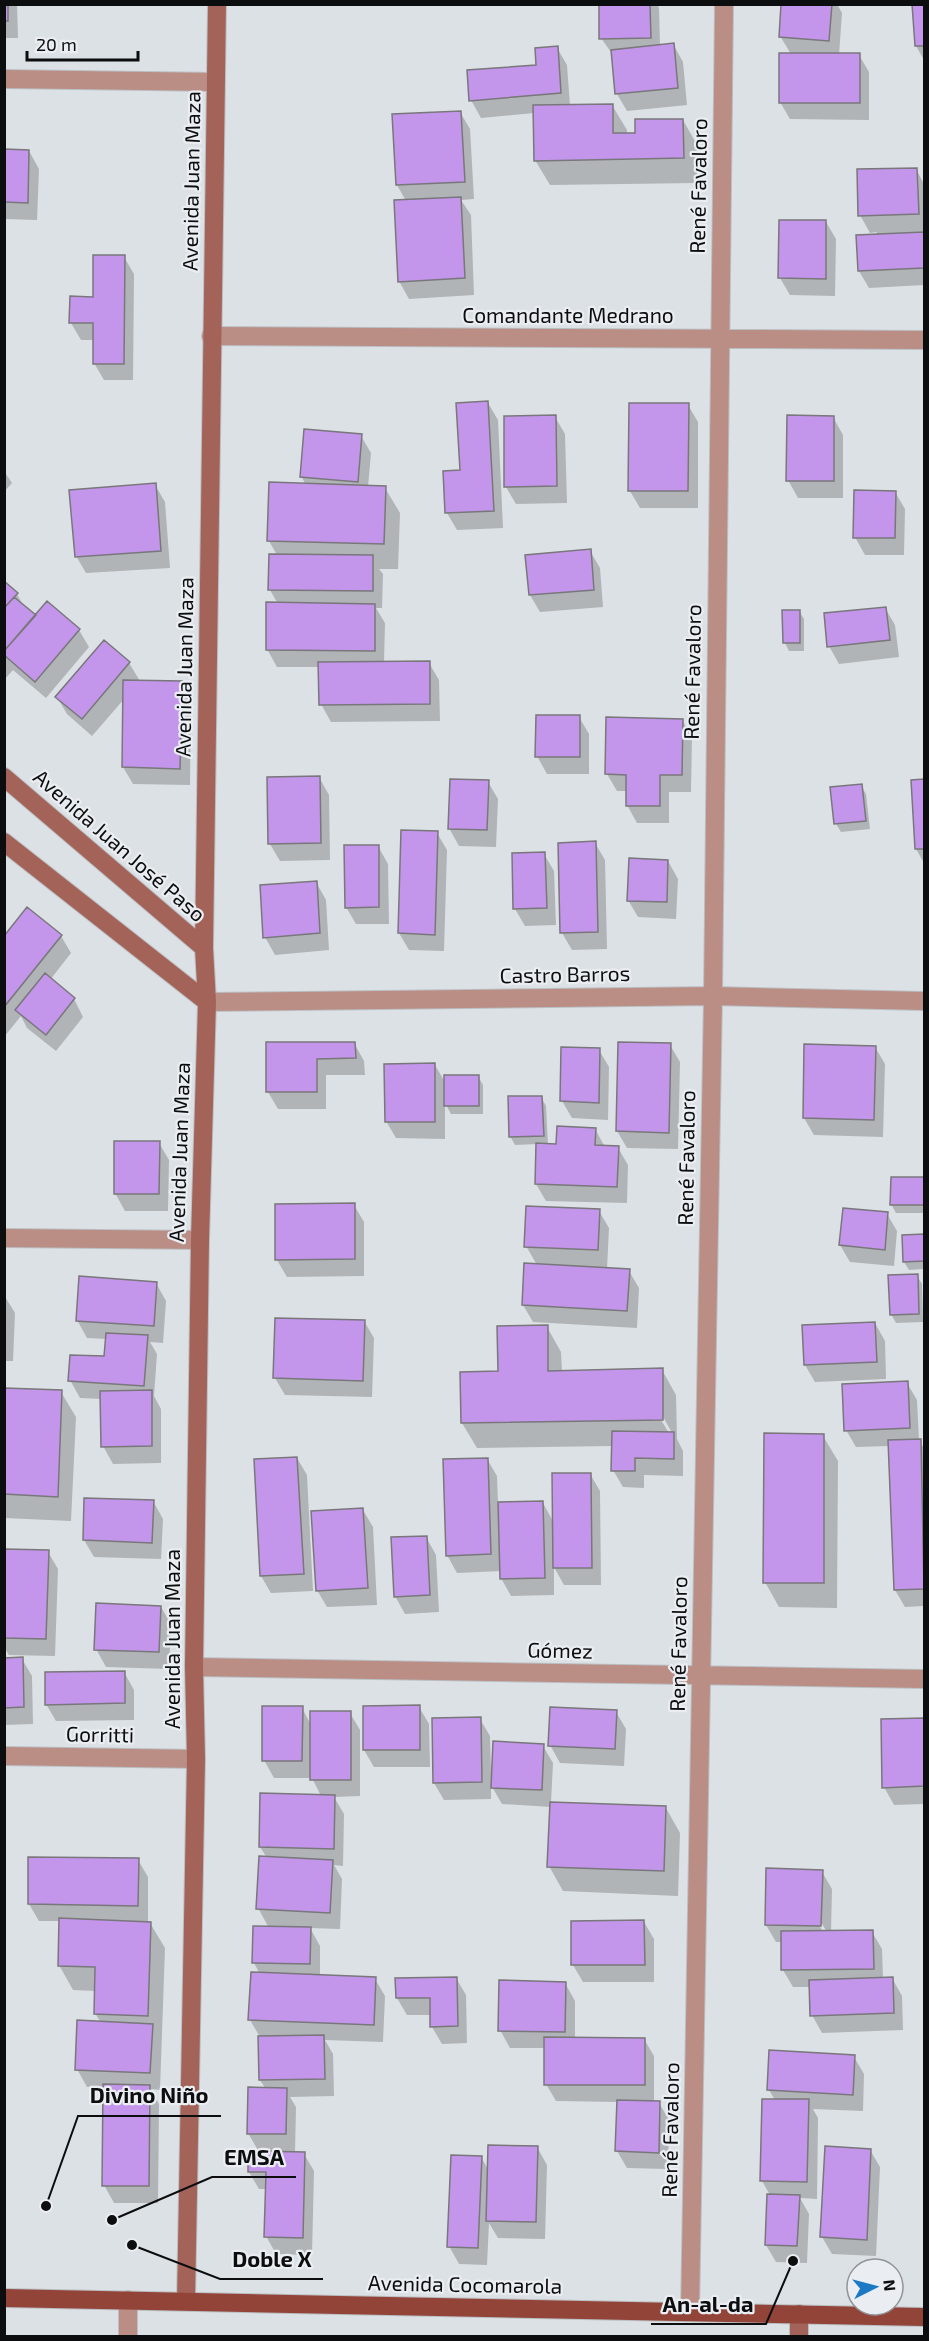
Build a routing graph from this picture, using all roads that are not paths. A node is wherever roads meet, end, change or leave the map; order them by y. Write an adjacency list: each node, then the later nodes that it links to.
1 (217, 4): 4 (main road, Avenida Juan Maza)
2 (724, 4): 6 (street, René Favaloro)
3 (4, 79): 4 (street)
4 (216, 82): 5 (main road, Avenida Juan Maza)
5 (211, 336): 6 (street, Comandante Medrano); 10 (main road, Avenida Juan Maza)
6 (719, 339): 7 (street, Comandante Medrano); 11 (street, René Favaloro)
7 (924, 340)
8 (4, 777): 10 (main road, Avenida Juan José Paso)
9 (4, 842): 13 (main road)
10 (204, 948): 13 (main road, Avenida Juan Maza)
11 (712, 996): 12 (street, Castro Barros); 13 (street, Castro Barros); 17 (street, René Favaloro)
12 (924, 1000)
13 (207, 1002): 15 (main road, Avenida Juan Maza)
14 (4, 1238): 15 (street)
15 (200, 1240): 16 (main road, Avenida Juan Maza)
16 (195, 1667): 17 (street, Gómez); 20 (main road, Avenida Juan Maza)
17 (701, 1675): 18 (street, Gómez); 24 (street, René Favaloro)
18 (924, 1679)
19 (4, 1756): 20 (street, Gorritti)
20 (195, 1760): 23 (main road, Avenida Juan Maza)
21 (4, 2298): 22 (main road, Avenida Cocomarola)
22 (128, 2300): 23 (main road, Avenida Cocomarola); 27 (street)
23 (186, 2301): 24 (main road, Avenida Cocomarola)
24 (690, 2312): 25 (main road, Avenida Cocomarola)
25 (799, 2314): 26 (main road, Avenida Cocomarola); 28 (main road)
26 (924, 2317)
27 (128, 2337)
28 (799, 2337)

